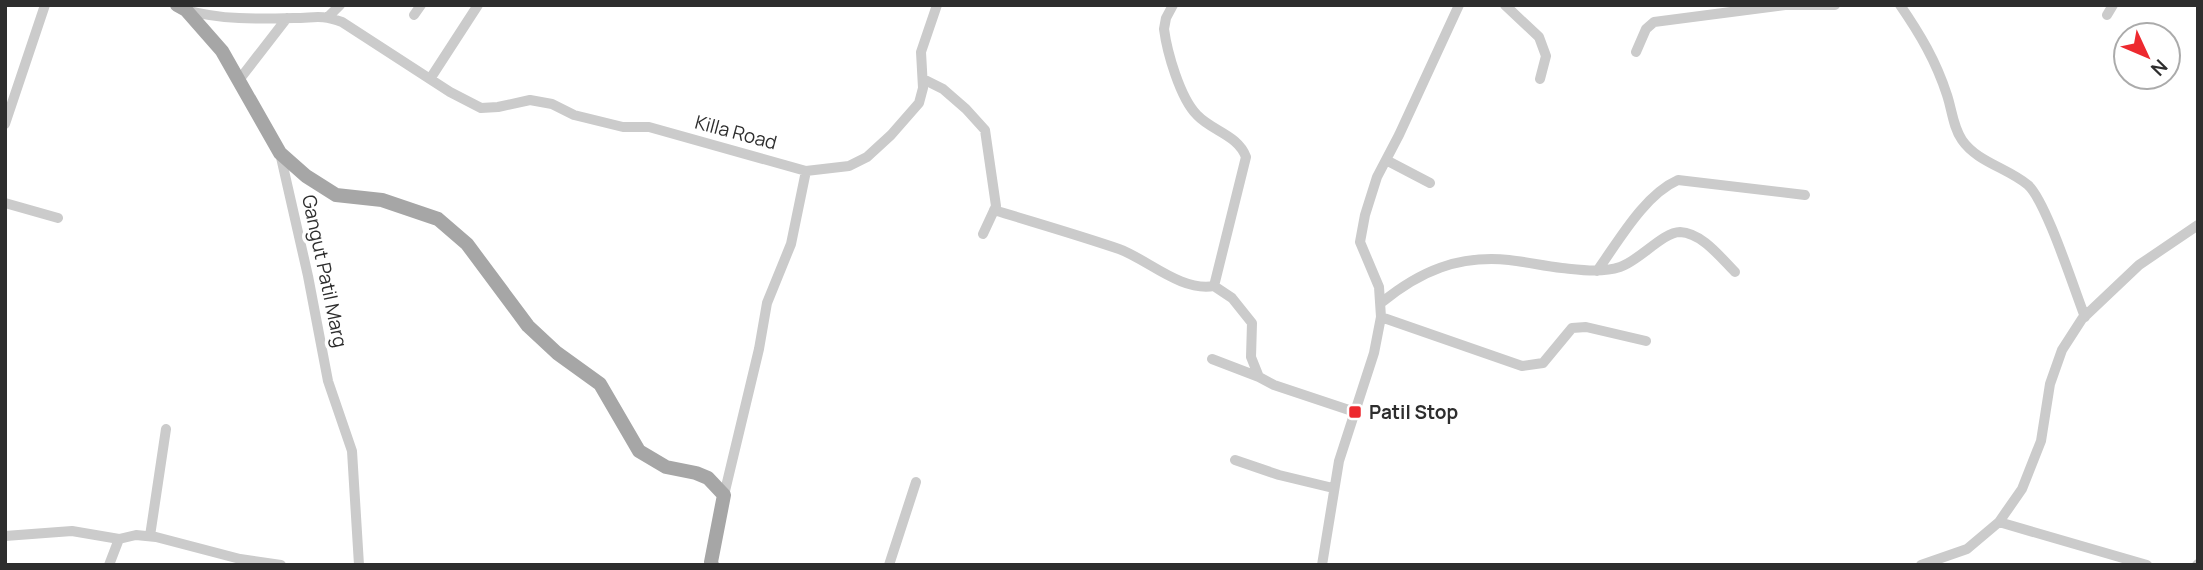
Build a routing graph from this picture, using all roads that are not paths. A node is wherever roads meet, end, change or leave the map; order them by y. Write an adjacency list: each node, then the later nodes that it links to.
1 (45, 5): 18 (street)
2 (340, 5): 11 (street)
3 (478, 5): 14 (street)
4 (937, 5): 15 (street, Killa Road)
5 (1173, 5): 31 (street)
6 (1459, 5): 20 (street)
7 (1505, 5): 16 (street)
8 (1835, 5): 13 (street)
9 (1900, 5): 34 (street)
10 (182, 8): 12 (street, Killa Road); 17 (main road, Gangut Patil Marg)
11 (328, 17): 12 (street, Killa Road); 14 (street, Killa Road)
12 (287, 18): 17 (street)
13 (1636, 52)
14 (430, 79): 21 (street, Killa Road)
15 (923, 79): 21 (street, Killa Road); 25 (street)
16 (1540, 79)
17 (239, 80): 19 (main road, Gangut Patil Marg)
18 (5, 124)
19 (280, 153): 43 (main road); 50 (street, Gangut Patil Marg)
20 (1385, 160): 22 (street); 32 (street)
21 (806, 171): 43 (street)
22 (1430, 183)
23 (1804, 195): 29 (street)
24 (5, 203): 26 (street)
25 (994, 210): 28 (street); 31 (street)
26 (58, 218)
27 (2198, 225): 34 (street)
28 (983, 234)
29 (1597, 271): 30 (street); 32 (street)
30 (1735, 272)
31 (1214, 286): 37 (street)
32 (1381, 303): 33 (street)
33 (1381, 317): 35 (street); 38 (street)
34 (2085, 317): 44 (street)
35 (1646, 341)
36 (1212, 359): 37 (street)
37 (1259, 377): 38 (street)
38 (1355, 412): 42 (street)
39 (166, 429): 46 (street)
40 (1235, 460): 42 (street)
41 (916, 482): 52 (street)
42 (1333, 488): 53 (street)
43 (724, 495): 51 (main road)
44 (1999, 522): 54 (street); 55 (street)
45 (5, 536): 47 (street)
46 (150, 536): 47 (street); 49 (street)
47 (119, 539): 48 (street)
48 (108, 565)
49 (281, 565)
50 (359, 565)
51 (712, 565)
52 (889, 565)
53 (1322, 565)
54 (1921, 565)
55 (2147, 565)

